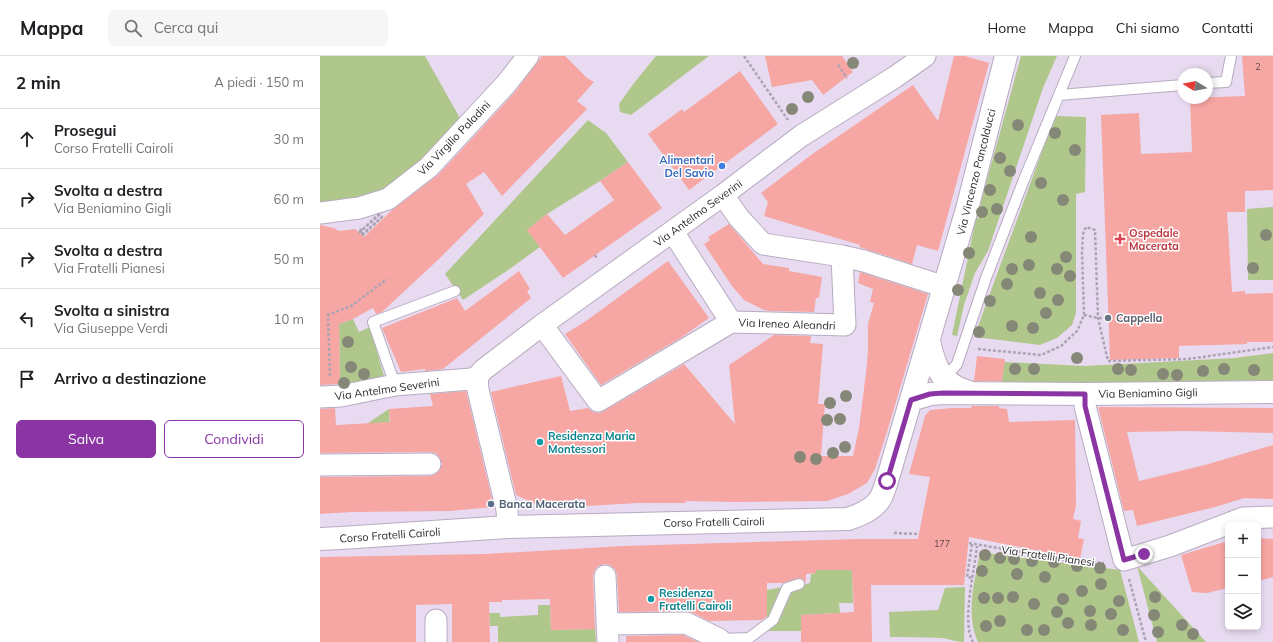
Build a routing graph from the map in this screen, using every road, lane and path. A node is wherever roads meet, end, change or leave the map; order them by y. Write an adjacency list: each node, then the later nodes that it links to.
1 (528, 56): 14 (street, Via Virgilio Paladini)
2 (744, 56): 12 (path)
3 (925, 56): 12 (street, Via Antelmo Severini)
4 (1006, 56): 20 (main road, Via Vincenzo Pancalducci)
5 (1075, 56): 11 (lane)
6 (1231, 56): 9 (lane)
7 (838, 65): 8 (path)
8 (847, 78)
9 (1213, 83)
10 (1177, 85): 11 (lane)
11 (1059, 95): 31 (lane)
12 (801, 136): 13 (street, Via Antelmo Severini)
13 (723, 195): 15 (street, Via Antelmo Severini); 18 (street)
14 (320, 213)
15 (672, 232): 25 (street, Via Ireneo Aleandri); 26 (street, Via Antelmo Severini)
16 (359, 233): 17 (path, bridge)
17 (363, 234)
18 (842, 256): 20 (street); 25 (street, Via Ireneo Aleandri)
19 (387, 279): 33 (path)
20 (945, 287): 27 (main road, Corso Fratelli Cairoli)
21 (455, 291): 32 (lane)
22 (1084, 315): 23 (path); 23 (path); 29 (path)
23 (1098, 318): 24 (path); 28 (path)
24 (1108, 318)
25 (731, 322): 26 (street, Via Ireneo Aleandri)
26 (542, 325): 30 (street, Via Antelmo Severini)
27 (928, 341): 31 (main road); 37 (main road, Corso Fratelli Cairoli)
28 (1273, 347)
29 (972, 348)
30 (476, 377): 32 (street, Via Antelmo Severini); 41 (street)
31 (944, 379): 35 (main road, Via Beniamino Gigli)
32 (395, 385): 33 (street, Via Antelmo Severini)
33 (325, 389)
34 (1273, 392): 36 (main road, Via Beniamino Gigli)
35 (976, 394): 36 (main road, Via Beniamino Gigli); 37 (main road, Via Beniamino Gigli)
36 (1085, 394): 46 (street)
37 (911, 400): 41 (main road, Corso Fratelli Cairoli)
38 (430, 464): 39 (street)
39 (320, 465)
40 (1273, 517): 46 (street)
41 (508, 527): 44 (main road, Corso Fratelli Cairoli)
42 (894, 533): 43 (path)
43 (919, 534)
44 (320, 539)
45 (977, 546): 46 (path, Via Fratelli Pianesi); 48 (path); 48 (path, Via Fratelli Pianesi)
46 (1126, 568): 55 (path)
47 (605, 576): 51 (street)
48 (973, 578): 54 (path)
49 (800, 584): 52 (lane)
50 (436, 620): 53 (street)
51 (608, 633): 52 (street)
52 (719, 641)
53 (436, 642)
54 (973, 642)
55 (1146, 642)

